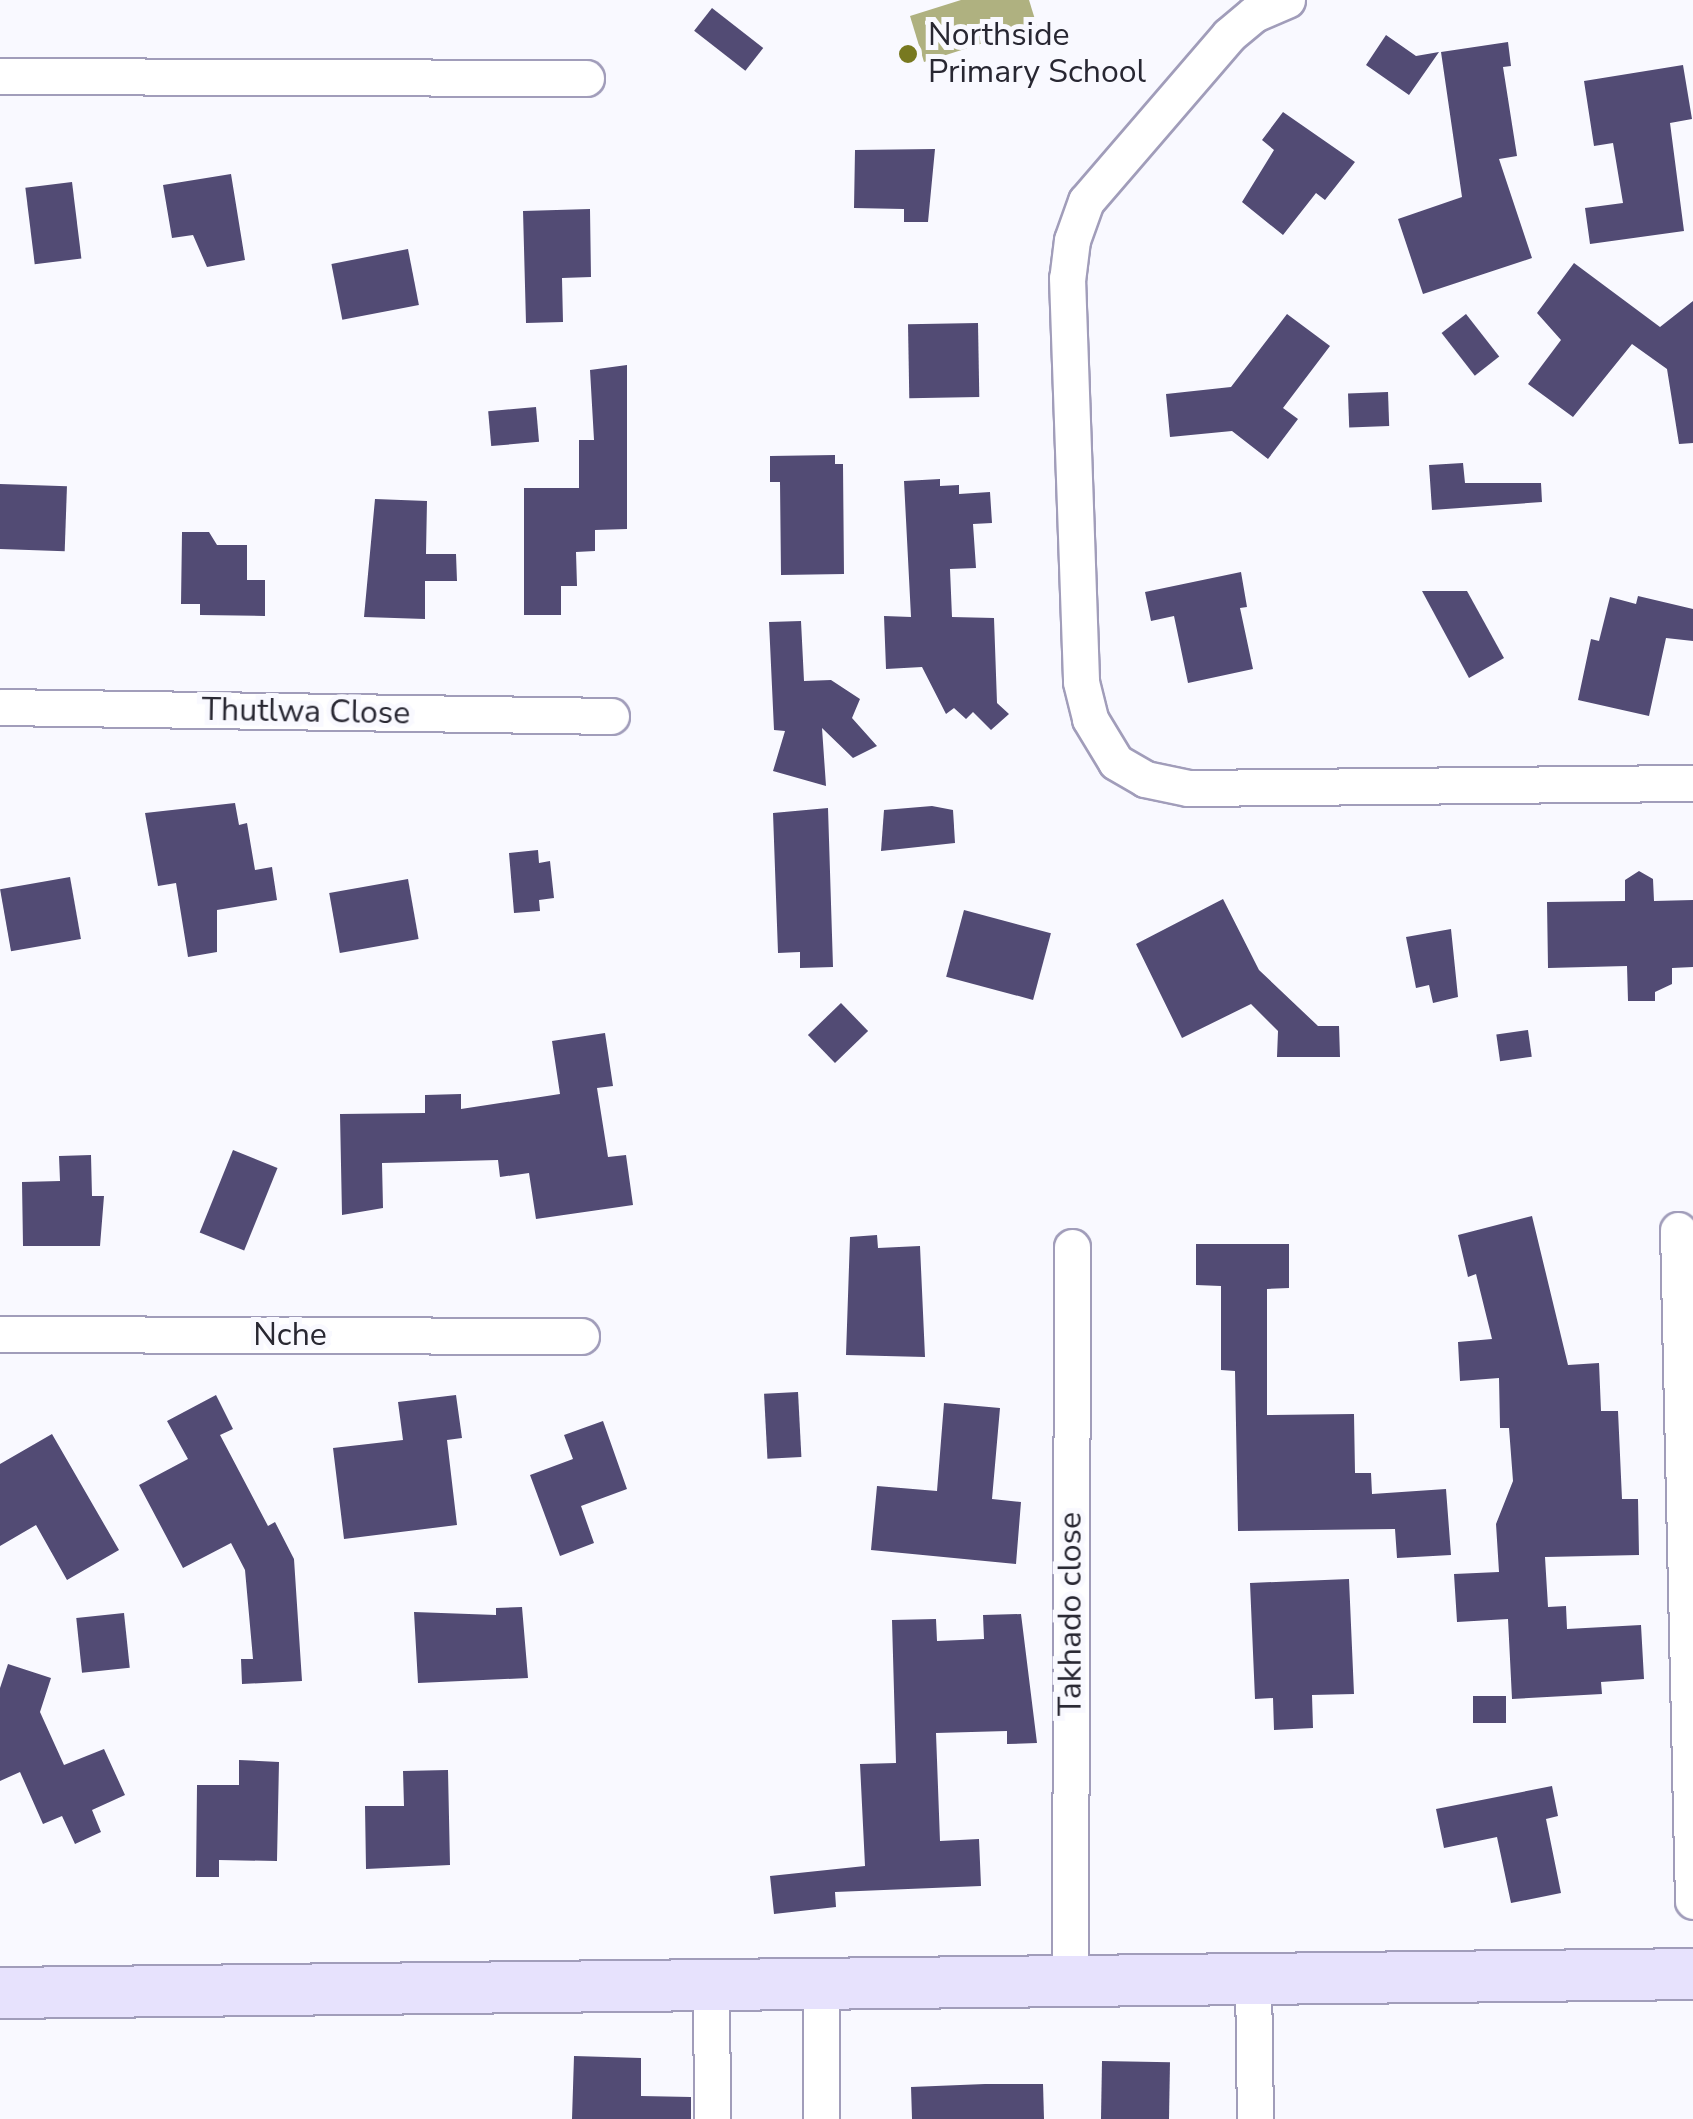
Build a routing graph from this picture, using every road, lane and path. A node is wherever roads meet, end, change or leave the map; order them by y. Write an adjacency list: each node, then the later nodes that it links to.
1 (1287, 0): 6 (street)
2 (0, 76): 3 (street)
3 (586, 78)
4 (0, 707): 5 (street, Thutlwa Close)
5 (612, 716)
6 (1693, 784)
7 (1678, 1230): 11 (street)
8 (1072, 1247): 16 (street, Takhado close)
9 (0, 1334): 10 (street, Nche)
10 (581, 1336)
11 (1693, 1900)
12 (1693, 1974): 13 (street)
13 (1254, 1978): 16 (street); 20 (street)
14 (711, 1980): 15 (street); 17 (street); 18 (street)
15 (821, 1980): 16 (street); 19 (street)
16 (1070, 1980)
17 (0, 1992)
18 (712, 2119)
19 (821, 2119)
20 (1256, 2119)

